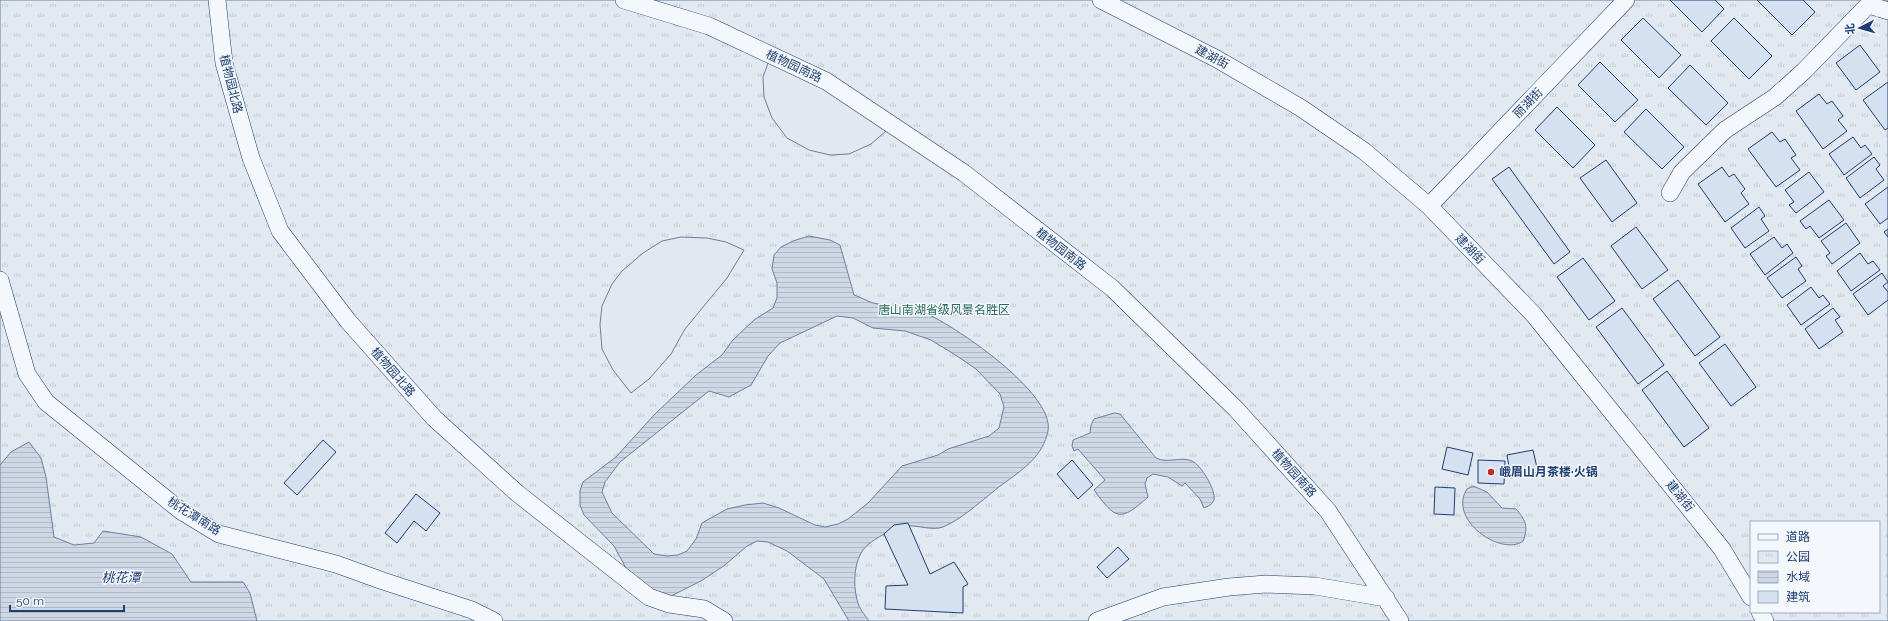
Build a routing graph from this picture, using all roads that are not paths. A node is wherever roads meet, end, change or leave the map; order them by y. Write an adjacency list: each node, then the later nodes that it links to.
1 (217, 0): 13 (street, 植物园北路)
2 (624, 0): 11 (street, 植物园南路)
3 (1101, 0): 8 (street, 建湖街)
4 (1626, 0): 8 (street, 丽湖街)
5 (1870, 1): 6 (street); 7 (street)
6 (1888, 11)
7 (1670, 193)
8 (1429, 206): 10 (street, 建湖街)
9 (0, 280): 12 (street, 桃花潭南路)
10 (1750, 595)
11 (1386, 598): 14 (street); 15 (street, 植物园南路)
12 (494, 621)
13 (724, 621)
14 (1097, 621)
15 (1400, 621)

